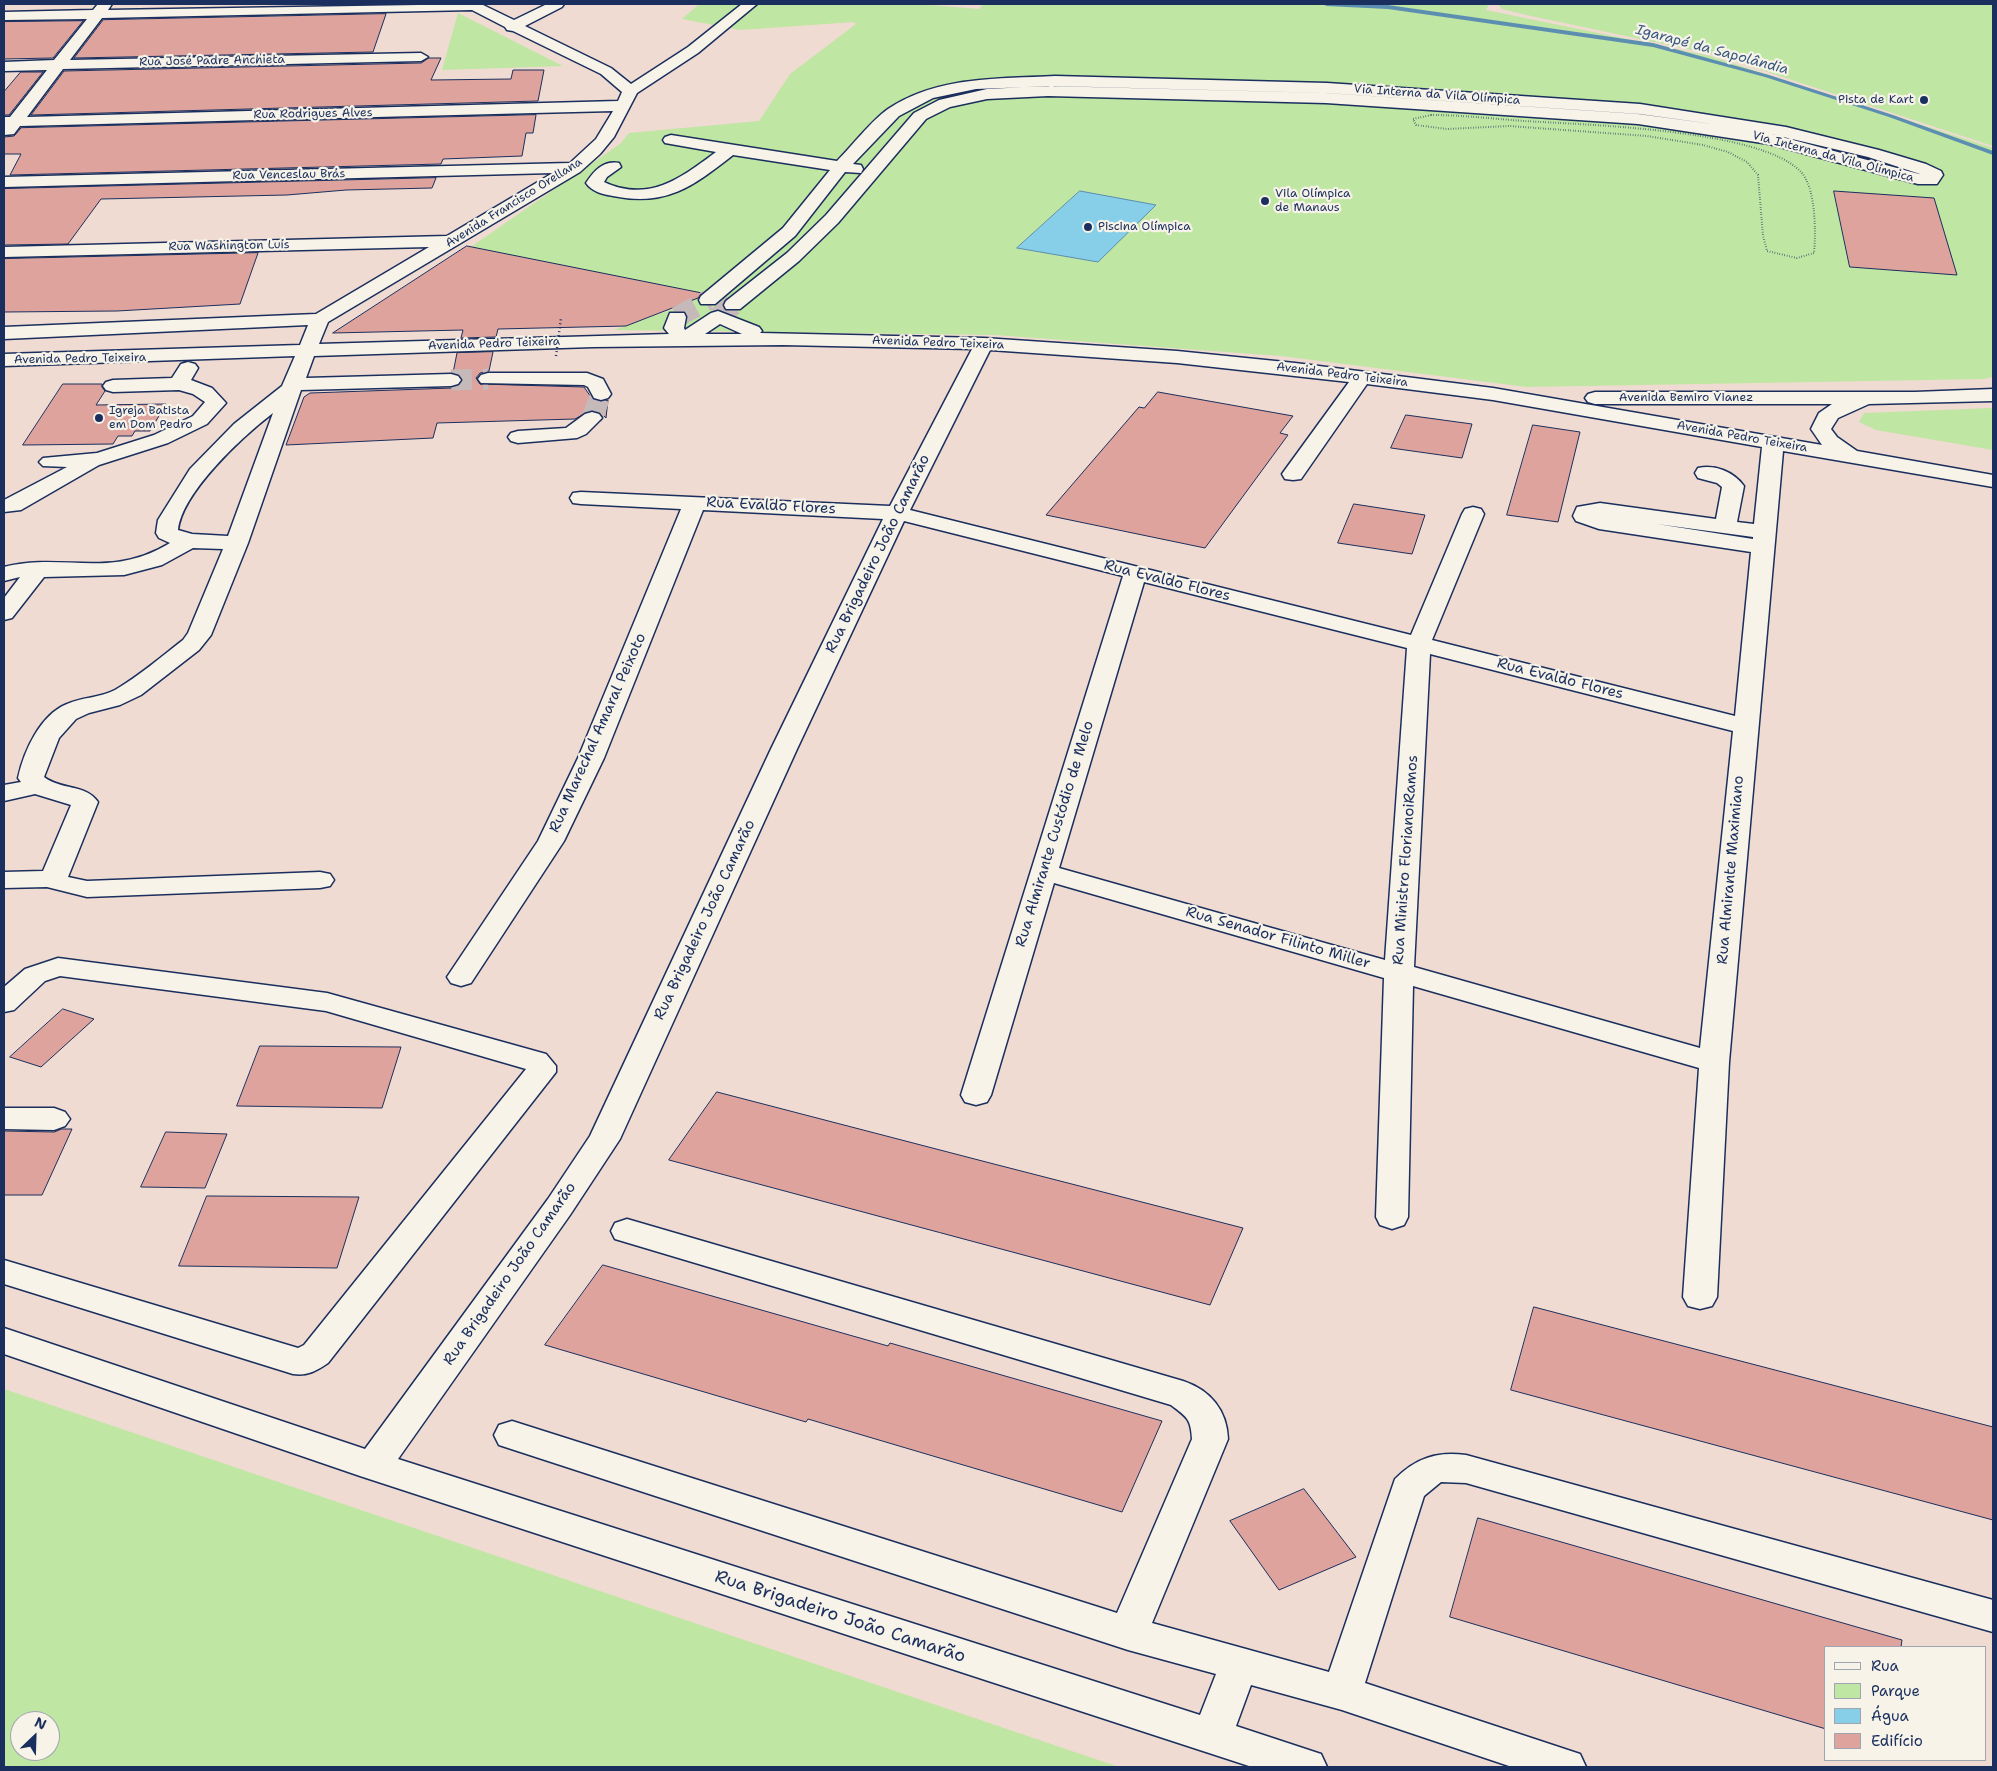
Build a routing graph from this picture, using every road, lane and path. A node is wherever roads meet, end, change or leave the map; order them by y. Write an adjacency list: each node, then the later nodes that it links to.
1 (556, 4): 6 (street)
2 (750, 4): 11 (street)
3 (471, 5): 4 (street); 6 (street)
4 (102, 9): 5 (street); 8 (street)
5 (4, 16)
6 (512, 27): 11 (street)
7 (421, 57): 8 (street, Rua José Padre Anchieta)
8 (60, 64): 9 (street, Rua José Padre Anchieta); 14 (street)
9 (4, 66)
10 (1117, 87): 12 (street, Via Interna da Vila Olímpica); 19 (street, Via Interna da Vila Olímpica); 21 (street, Via Interna da Vila Olímpica)
11 (626, 98): 14 (street, Rua Rodrigues Alves); 20 (street, Avenida Francisco Orellana)
12 (1456, 106): 12 (path); 13 (street, Via Interna da Vila Olímpica)
13 (1639, 114): 13 (street, Via Interna da Vila Olímpica)
14 (9, 122): 15 (street)
15 (4, 137)
16 (671, 140): 17 (street)
17 (730, 149): 18 (street); 19 (street)
18 (613, 167)
19 (841, 167): 21 (street); 23 (street, Via Interna da Vila Olímpica)
20 (574, 168): 22 (street, Rua Venceslau Brás); 25 (street, Avenida Francisco Orellana)
21 (874, 172): 24 (street, Via Interna da Vila Olímpica)
22 (4, 182)
23 (789, 232): 24 (street); 27 (street, Via Interna da Vila Olímpica)
24 (818, 234): 28 (street, Via Interna da Vila Olímpica)
25 (454, 241): 26 (street, Rua Washington Luís); 30 (street, Avenida Francisco Orellana)
26 (4, 252)
27 (693, 309): 28 (street); 34 (street); 35 (street)
28 (724, 312): 33 (street); 34 (street)
29 (561, 318): 39 (path, bridge)
30 (320, 319): 31 (street, Avenida Pedro Teixeira); 37 (street)
31 (191, 326): 32 (street, Avenida Pedro Teixeira); 37 (street, Avenida Pedro Teixeira)
32 (4, 332)
33 (783, 339): 34 (street, Avenida Pedro Teixeira); 36 (street, Avenida Pedro Teixeira)
34 (682, 340): 35 (street, Avenida Pedro Teixeira)
35 (593, 341): 37 (street, Avenida Pedro Teixeira)
36 (984, 344): 41 (street, Avenida Pedro Teixeira); 65 (street, Rua Brigadeiro João Camarão)
37 (306, 350): 38 (street, Avenida Pedro Teixeira); 46 (street)
38 (194, 356): 40 (street, Avenida Pedro Teixeira); 44 (street)
39 (556, 356)
40 (4, 360)
41 (1362, 377): 48 (street, Avenida Pedro Teixeira); 60 (street)
42 (451, 380): 46 (street)
43 (488, 380): 47 (street)
44 (179, 384): 45 (street); 56 (street)
45 (112, 386)
46 (292, 386): 69 (street); 70 (street)
47 (601, 394)
48 (1493, 394): 50 (street, Avenida Bemiro Vianez); 54 (street, Avenida Pedro Teixeira)
49 (1993, 395): 50 (street, Avenida Bemiro Vianez)
50 (1879, 398): 52 (street, Avenida Bemiro Vianez)
51 (592, 418): 53 (street)
52 (1823, 432): 55 (street); 57 (street, Avenida Pedro Teixeira)
53 (518, 437)
54 (1773, 442): 55 (street, Avenida Pedro Teixeira); 68 (street, Rua Almirante Maximiano)
55 (1850, 456): 61 (street, Avenida Pedro Teixeira)
56 (99, 459): 58 (street); 64 (street)
57 (1993, 461)
58 (50, 462)
59 (1706, 473): 67 (street)
60 (1293, 474)
61 (1993, 481)
62 (581, 498): 63 (street, Rua Evaldo Flores)
63 (695, 502): 65 (street, Rua Evaldo Flores); 84 (street, Rua Marechal Amaral Peixoto)
64 (4, 506)
65 (897, 513): 72 (street, Rua Evaldo Flores); 96 (street, Rua Brigadeiro João Camarão)
66 (1474, 514): 75 (street, Rua Ministro FlorianoiRamos)
67 (1725, 527): 68 (street); 68 (street)
68 (1764, 539): 76 (street, Rua Almirante Maximiano)
69 (189, 541): 70 (street); 71 (street)
70 (237, 543): 77 (street)
71 (37, 570): 73 (street); 74 (street)
72 (1135, 573): 75 (street, Rua Evaldo Flores); 79 (street, Rua Almirante Custódio de Melo)
73 (4, 574)
74 (4, 613)
75 (1420, 643): 76 (street, Rua Evaldo Flores); 83 (street, Rua Ministro FlorianoiRamos)
76 (1745, 726): 86 (street, Rua Almirante Maximiano)
77 (36, 786): 78 (street); 80 (street)
78 (4, 793)
79 (1044, 872): 83 (street, Rua Senador Filinto Miller); 87 (street, Rua Almirante Custódio de Melo)
80 (53, 879): 81 (street); 82 (street)
81 (4, 880)
82 (320, 880)
83 (1399, 972): 86 (street, Rua Senador Filinto Miller); 90 (street, Rua Ministro FlorianoiRamos)
84 (461, 977)
85 (4, 1003): 92 (street)
86 (1714, 1062): 93 (street, Rua Almirante Maximiano)
87 (976, 1095)
88 (4, 1118): 89 (street)
89 (54, 1119)
90 (1392, 1217)
91 (627, 1231): 98 (street)
92 (4, 1272)
93 (1700, 1298)
94 (4, 1341): 96 (street, Rua Brigadeiro João Camarão)
95 (512, 1435): 98 (street)
96 (373, 1466): 101 (street, Rua Brigadeiro João Camarão)
97 (1993, 1616): 100 (street)
98 (1128, 1633): 99 (street)
99 (1239, 1665): 100 (street); 101 (street)
100 (1342, 1693): 103 (street)
101 (1212, 1737): 102 (street, Rua Brigadeiro João Camarão)
102 (1307, 1767)
103 (1566, 1767)

